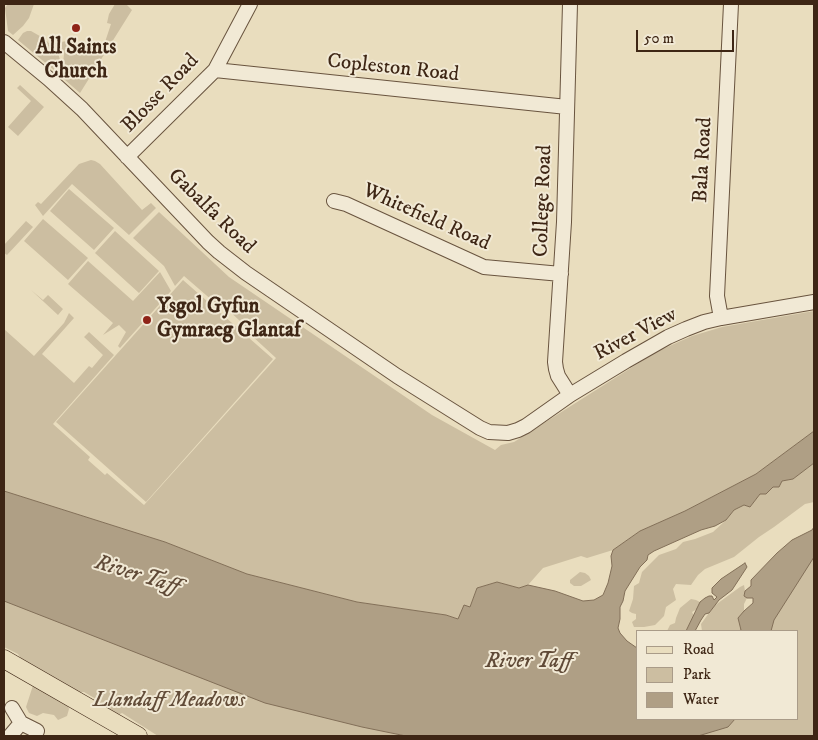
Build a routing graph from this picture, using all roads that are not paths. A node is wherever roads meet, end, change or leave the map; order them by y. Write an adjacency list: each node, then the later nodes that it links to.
1 (250, 4): 5 (street, Blosse Road)
2 (570, 4): 6 (street, College Road)
3 (731, 4): 11 (street, Bala Road)
4 (4, 42): 7 (street, Gabalfa Road)
5 (215, 70): 6 (street, Copleston Road); 7 (street, Blosse Road)
6 (567, 107): 9 (street, College Road)
7 (127, 157): 13 (street, Gabalfa Road)
8 (334, 201): 9 (street, Whitefield Road)
9 (561, 274): 12 (street, College Road)
10 (814, 302): 11 (street, River View)
11 (722, 318): 12 (street, River View)
12 (570, 395): 13 (street, River View)
13 (489, 432)
14 (4, 660): 19 (main road)
15 (12, 708): 16 (street)
16 (21, 723): 17 (street); 18 (street)
17 (37, 730)
18 (10, 736)
19 (138, 736)

